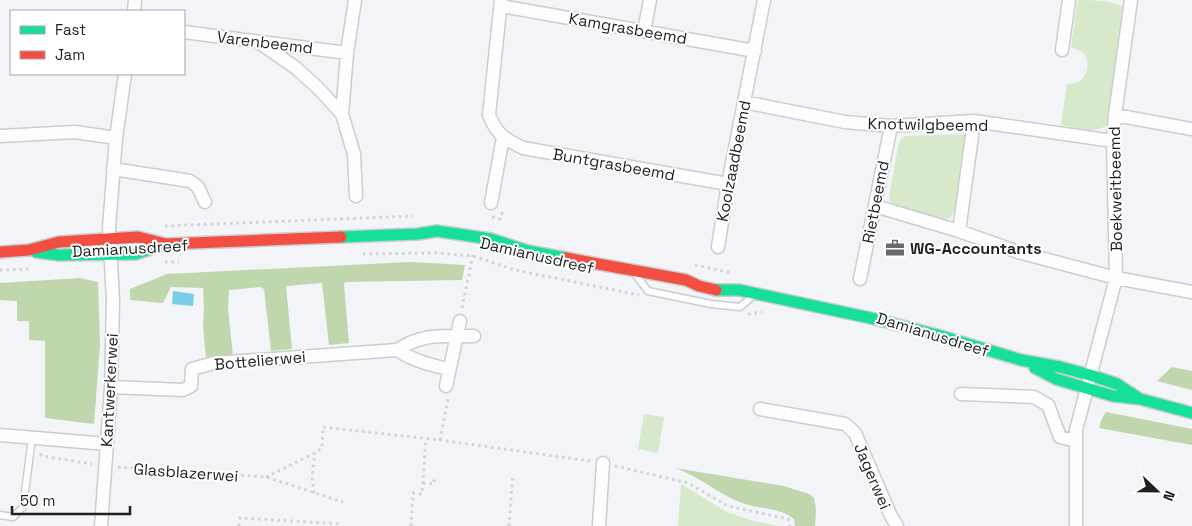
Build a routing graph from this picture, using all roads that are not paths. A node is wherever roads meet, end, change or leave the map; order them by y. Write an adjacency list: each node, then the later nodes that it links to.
1 (355, 0): 12 (street)
2 (650, 0): 7 (street)
3 (764, 0): 11 (street, Koolzaadbeemd)
4 (1069, 0): 10 (street)
5 (1131, 0): 16 (street, Boekweitbeemd)
6 (501, 3): 7 (street, Kamgrasbeemd); 21 (street, Buntgrasbeemd)
7 (644, 31): 11 (street, Kamgrasbeemd)
8 (185, 32): 9 (street, Varenbeemd)
9 (258, 42): 12 (street, Varenbeemd); 15 (street)
10 (1062, 50)
11 (755, 51): 14 (street, Koolzaadbeemd)
12 (347, 53): 15 (street)
13 (125, 75): 22 (street, Kantwerkerwei)
14 (744, 102): 18 (street, Knotwilgbeemd); 25 (street, Koolzaadbeemd)
15 (342, 114): 26 (street)
16 (1114, 115): 19 (street); 23 (street, Boekweitbeemd)
17 (974, 121): 18 (street, Knotwilgbeemd); 23 (street, Knotwilgbeemd); 30 (street)
18 (891, 126): 29 (street, Rietbeemd)
19 (1192, 130)
20 (0, 136): 22 (street)
21 (503, 137): 25 (street, Buntgrasbeemd); 28 (street)
22 (116, 138): 24 (street, Kantwerkerwei)
23 (1113, 140): 42 (street, Boekweitbeemd)
24 (113, 168): 27 (street); 32 (street, Kantwerkerwei)
25 (728, 184): 34 (street, Koolzaadbeemd)
26 (356, 196)
27 (205, 202)
28 (491, 203)
29 (875, 206): 30 (street); 43 (street, Rietbeemd)
30 (959, 231): 42 (street)
31 (418, 234): 33 (street, Damianusdreef); 37 (street, Damianusdreef); 39 (street, Damianusdreef)
32 (110, 239): 33 (street, Damianusdreef); 35 (street, Damianusdreef); 40 (street, Kantwerkerwei)
33 (166, 244): 40 (street, Damianusdreef)
34 (718, 247)
35 (29, 250): 38 (street, Damianusdreef); 40 (street, Damianusdreef)
36 (491, 251): 37 (street, Damianusdreef)
37 (528, 251): 41 (street, Damianusdreef)
38 (0, 252)
39 (474, 252)
40 (110, 254): 56 (street, Kantwerkerwei)
41 (632, 270): 44 (street, Damianusdreef); 47 (lane)
42 (1116, 278): 46 (street); 54 (street, Boekweitbeemd)
43 (860, 279)
44 (686, 280): 45 (street, Damianusdreef); 45 (street, Damianusdreef)
45 (738, 290): 47 (street, Damianusdreef)
46 (1192, 292)
47 (757, 293): 52 (street, Damianusdreef)
48 (460, 321): 50 (street)
49 (474, 336): 50 (street, Bottelierwei)
50 (456, 337): 51 (street, Bottelierwei); 53 (street)
51 (397, 350): 53 (street); 56 (street, Bottelierwei)
52 (1021, 360): 54 (street, Damianusdreef); 57 (street, Damianusdreef)
53 (450, 369): 55 (street)
54 (1090, 375): 57 (street, Boekweitbeemd); 59 (street, Damianusdreef)
55 (446, 386)
56 (111, 387): 65 (street, Kantwerkerwei)
57 (1086, 388): 59 (street, Damianusdreef); 64 (street, Boekweitbeemd)
58 (961, 394): 64 (street)
59 (1140, 400): 61 (street, Damianusdreef)
60 (760, 409): 70 (street, Jagerwei)
61 (1192, 413)
62 (0, 436): 63 (street)
63 (32, 438): 65 (street); 67 (lane)
64 (1076, 441): 71 (street, Boekweitbeemd)
65 (107, 444): 68 (street, Kantwerkerwei)
66 (603, 463): 69 (street)
67 (0, 515)
68 (101, 526)
69 (599, 526)
70 (897, 526)
71 (1076, 526)

